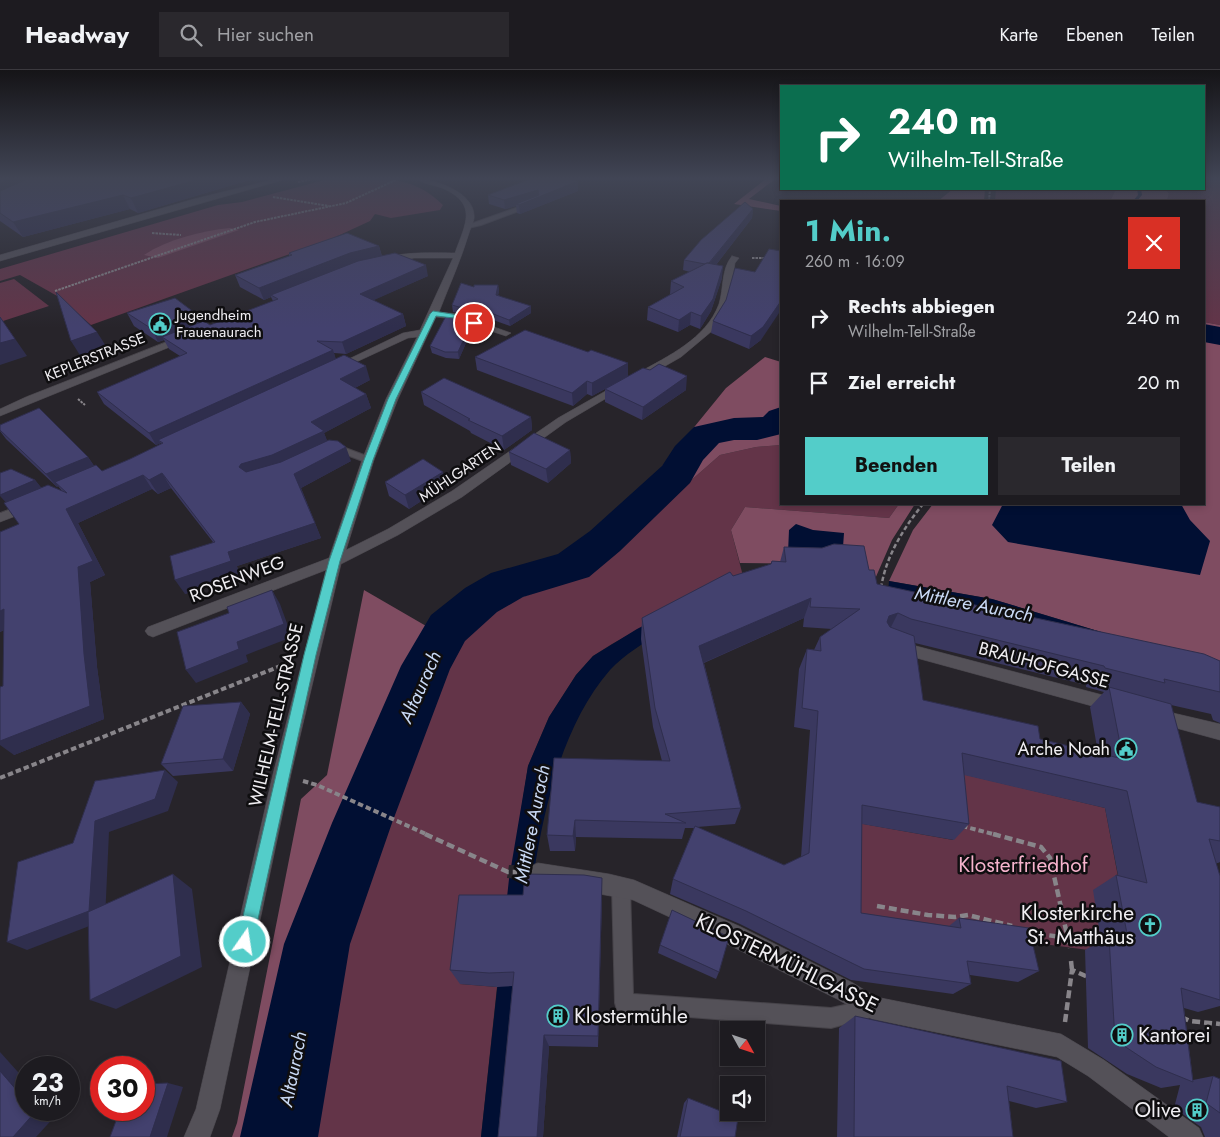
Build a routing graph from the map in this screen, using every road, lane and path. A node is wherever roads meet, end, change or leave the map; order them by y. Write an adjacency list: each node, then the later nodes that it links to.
1 (100, 229): 7 (street)
2 (235, 229): 11 (path)
3 (467, 229): 6 (street, WILHELM-TELL-STRASSE)
4 (151, 233): 5 (path)
5 (181, 235)
6 (458, 255): 10 (street); 12 (street, WILHELM-TELL-STRASSE)
7 (1, 257)
8 (735, 258): 9 (path); 23 (street, MÜHLGARTEN)
9 (772, 258)
10 (378, 262)
11 (55, 291)
12 (433, 314): 14 (street, WILHELM-TELL-STRASSE); 15 (street)
13 (197, 332): 17 (street, KEPLERSTRASSE)
14 (424, 333): 16 (street); 19 (street, WILHELM-TELL-STRASSE)
15 (506, 333)
16 (322, 374)
17 (1, 413)
18 (326, 452): 19 (lane)
19 (368, 460): 23 (street, WILHELM-TELL-STRASSE)
20 (39, 502): 22 (street)
21 (922, 505): 24 (path)
22 (0, 518)
23 (335, 561): 25 (street, ROSENWEG); 27 (street, WILHELM-TELL-STRASSE)
24 (880, 594)
25 (153, 631)
26 (888, 641): 28 (street, BRAUHOFGASSE)
27 (310, 655): 29 (path); 44 (street, WILHELM-TELL-STRASSE)
28 (1220, 732)
29 (0, 778)
30 (317, 785): 32 (path)
31 (957, 825): 35 (path)
32 (538, 873): 33 (street, KLOSTERMÜHLGASSE)
33 (621, 887): 40 (street, KLOSTERMÜHLGASSE); 40 (lane)
34 (877, 906): 35 (path)
35 (1069, 938): 36 (path)
36 (1070, 948)
37 (1071, 961): 38 (path)
38 (1072, 970): 39 (path); 43 (path)
39 (1090, 978)
40 (872, 1008): 43 (street, KLOSTERMÜHLGASSE)
41 (1171, 1013): 42 (path)
42 (1220, 1024)
43 (1061, 1046): 45 (street, KLOSTERMÜHLGASSE)
44 (197, 1137)
45 (1190, 1137)

